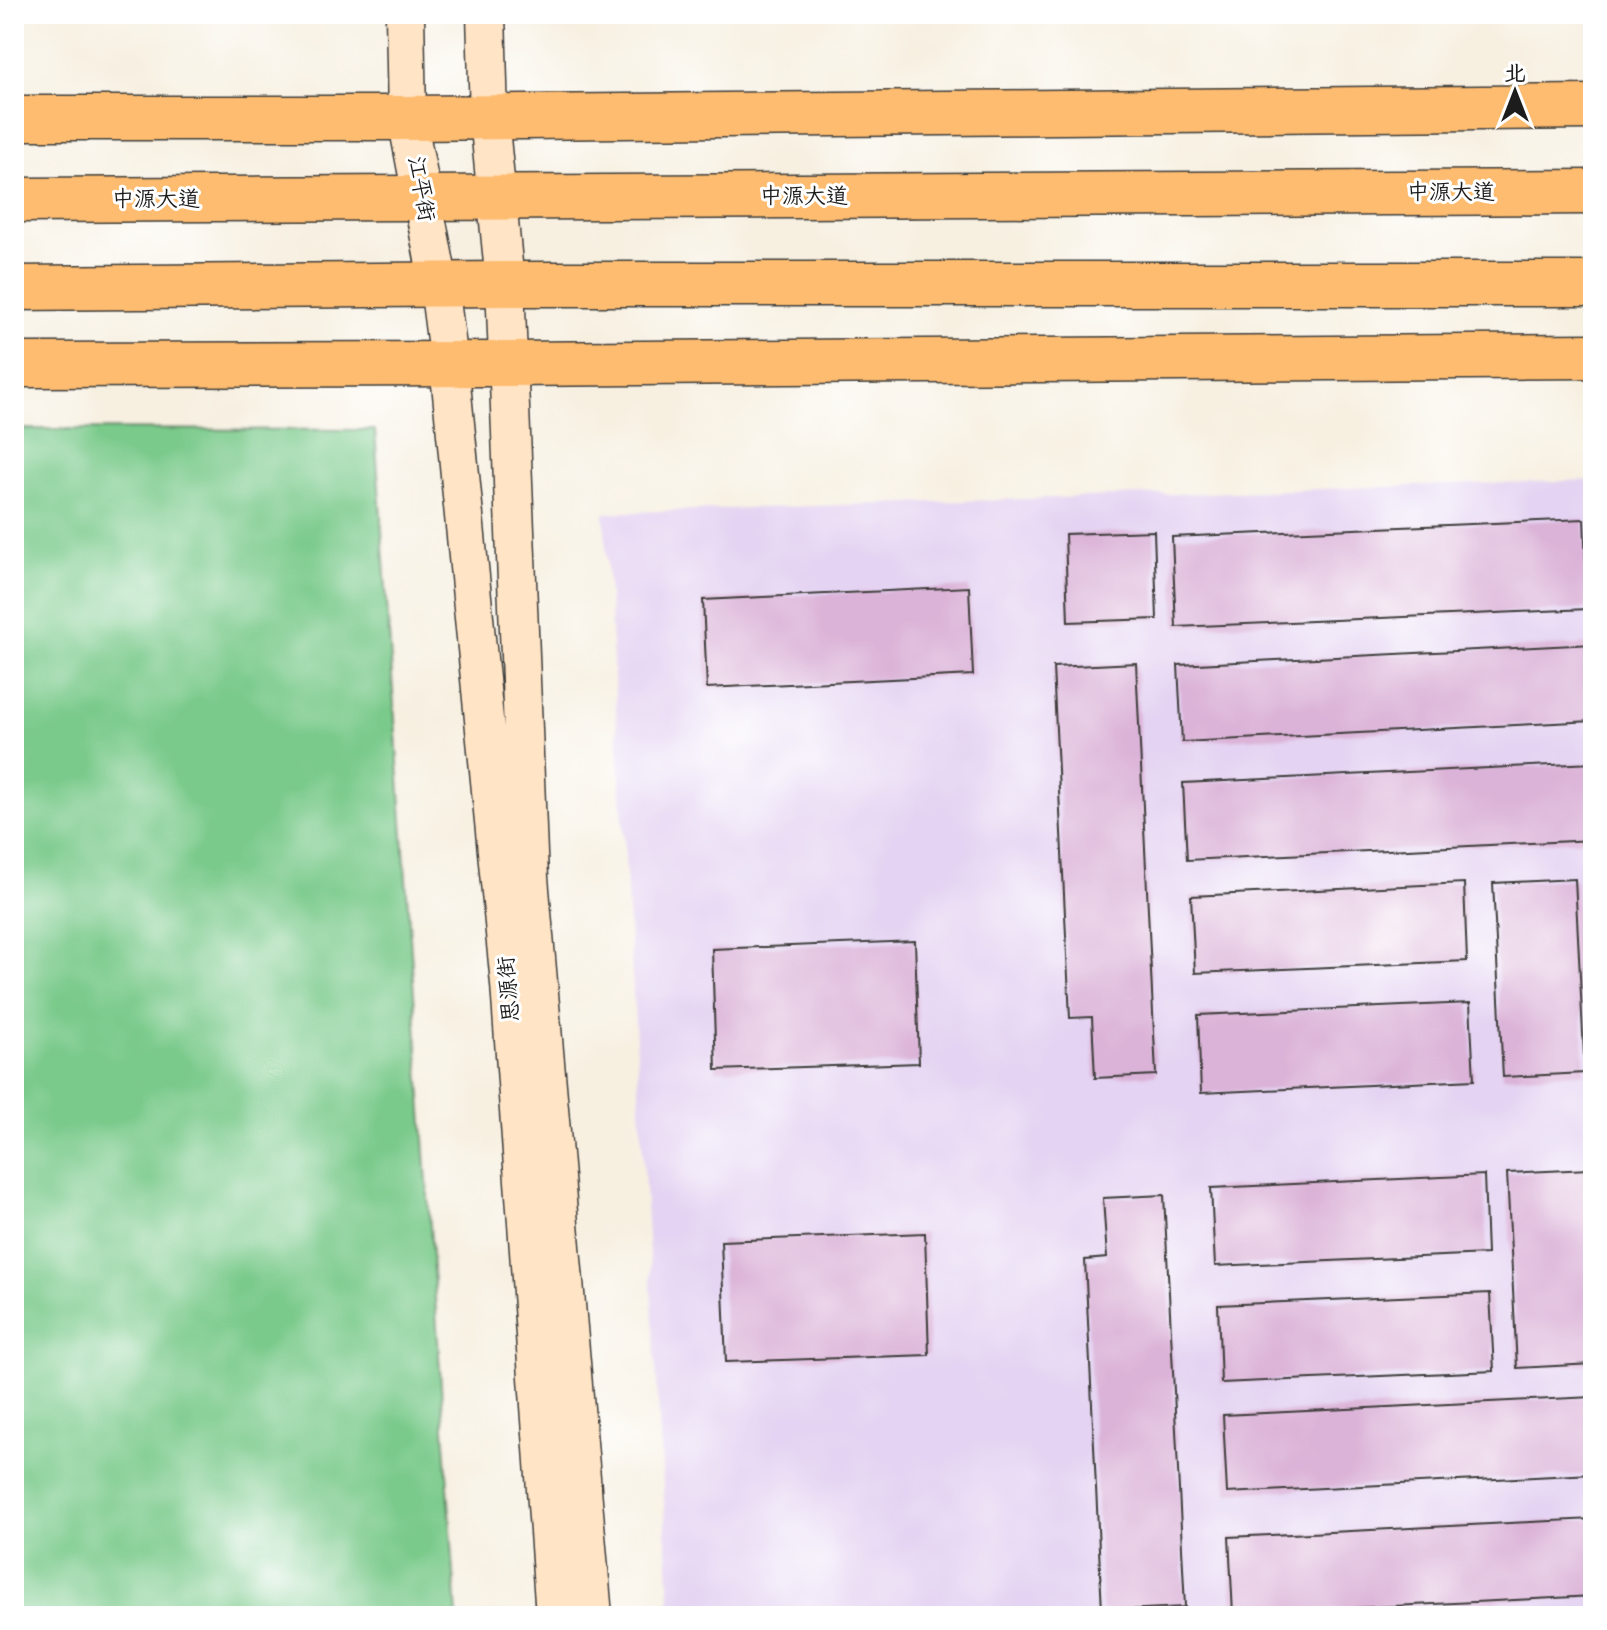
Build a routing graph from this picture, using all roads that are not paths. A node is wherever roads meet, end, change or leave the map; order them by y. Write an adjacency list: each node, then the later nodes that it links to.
1 (405, 14): 6 (main road, 江平街)
2 (486, 14): 4 (main road)
3 (1593, 107): 4 (highway)
4 (489, 117): 6 (highway); 8 (main road)
5 (14, 118): 6 (highway)
6 (407, 118): 9 (main road, 江平街)
7 (1593, 192): 8 (highway, 中源大道)
8 (496, 198): 9 (highway, 中源大道); 11 (main road)
9 (421, 199): 10 (highway, 中源大道); 13 (main road, 江平街)
10 (14, 200)
11 (505, 284): 12 (highway); 13 (highway); 17 (main road)
12 (1593, 284)
13 (439, 285): 14 (highway); 16 (main road, 江平街)
14 (14, 288)
15 (1593, 356): 17 (highway)
16 (449, 363): 17 (highway); 18 (highway); 19 (main road, 思源街)
17 (507, 364): 20 (main road, 思源街)
18 (14, 365)
19 (555, 1616)
20 (593, 1616)

